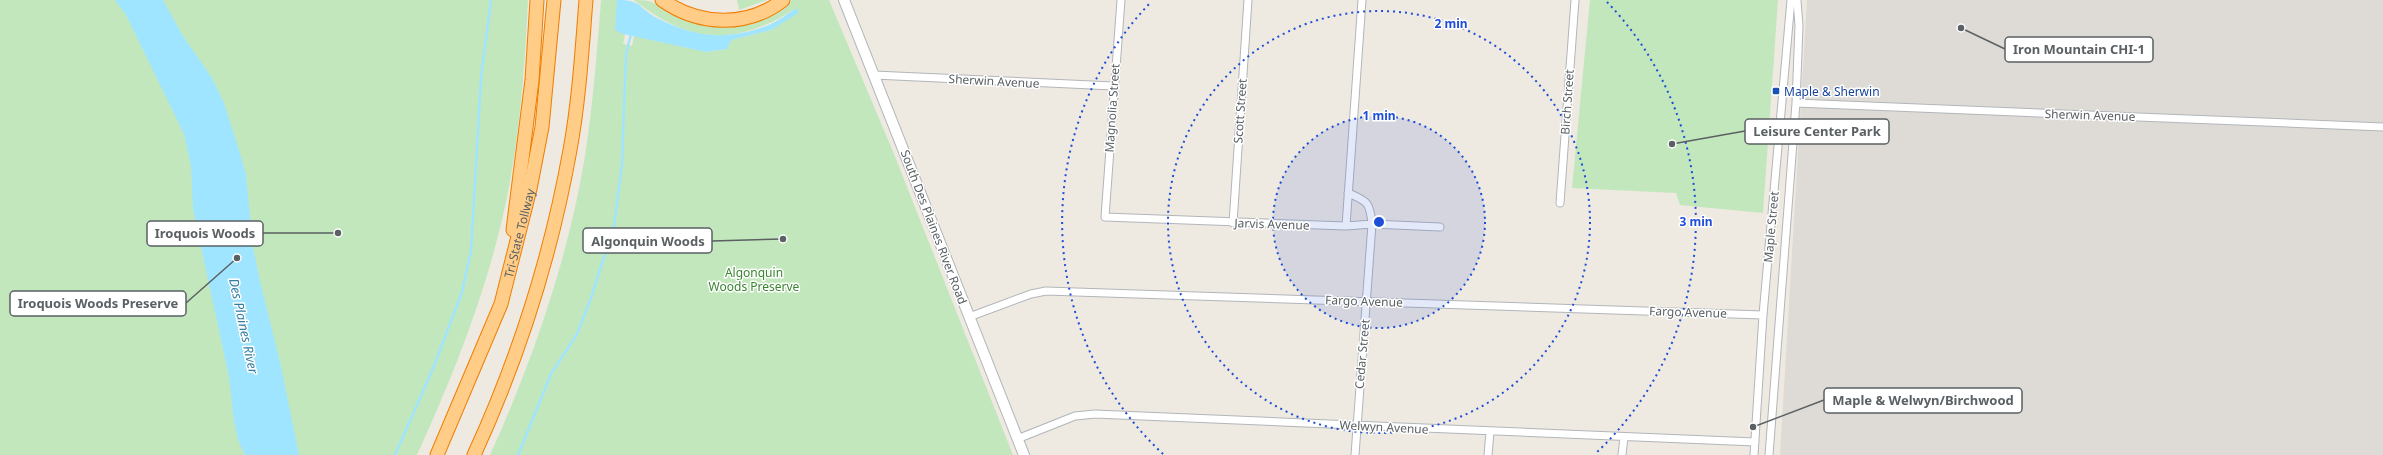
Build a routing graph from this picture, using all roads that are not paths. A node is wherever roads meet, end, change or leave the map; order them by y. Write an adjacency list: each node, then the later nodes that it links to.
1 (536, 0): 24 (highway)
2 (554, 0): 24 (highway, Tri-State Tollway)
3 (586, 0): 34 (highway)
4 (662, 0): 5 (highway)
5 (783, 0)
6 (844, 0): 13 (main road, South Des Plaines River Road)
7 (1121, 0): 14 (street, Magnolia Street)
8 (1248, 0): 20 (street, Scott Street)
9 (1362, 0): 17 (street)
10 (1575, 0): 18 (street, Birch Street)
11 (1791, 0): 26 (street, Maple Street)
12 (1797, 0): 15 (street, Maple Street)
13 (874, 75): 14 (street, Sherwin Avenue); 27 (main road, South Des Plaines River Road)
14 (1113, 86): 19 (street, Magnolia Street)
15 (1796, 103): 16 (street, Sherwin Avenue); 40 (street, Maple Street)
16 (2383, 128)
17 (1348, 193): 21 (street, Cedar Street); 22 (street)
18 (1560, 203)
19 (1105, 217): 20 (street, Jarvis Avenue)
20 (1233, 223): 22 (street, Jarvis Avenue)
21 (1372, 224): 22 (street, Jarvis Avenue); 23 (street, Jarvis Avenue); 25 (street, Cedar Street)
22 (1346, 226)
23 (1440, 227)
24 (509, 267): 33 (highway, Tri-State Tollway)
25 (1366, 301): 26 (street, Fargo Avenue); 27 (street, Fargo Avenue); 28 (street, Cedar Street)
26 (1763, 315): 32 (street, Maple Street)
27 (969, 317): 31 (main road, South Des Plaines River Road)
28 (1357, 425): 29 (street, Welwyn Avenue); 31 (street, Welwyn Avenue); 36 (street, Cedar Street)
29 (1490, 432): 30 (street, Welwyn Avenue); 37 (street)
30 (1624, 437): 32 (street, Welwyn Avenue); 38 (street)
31 (1017, 438): 35 (main road, South Des Plaines River Road)
32 (1755, 442): 39 (street, Maple Street)
33 (437, 455)
34 (474, 455)
35 (1024, 455)
36 (1355, 455)
37 (1488, 455)
38 (1622, 455)
39 (1754, 455)
40 (1769, 455)

